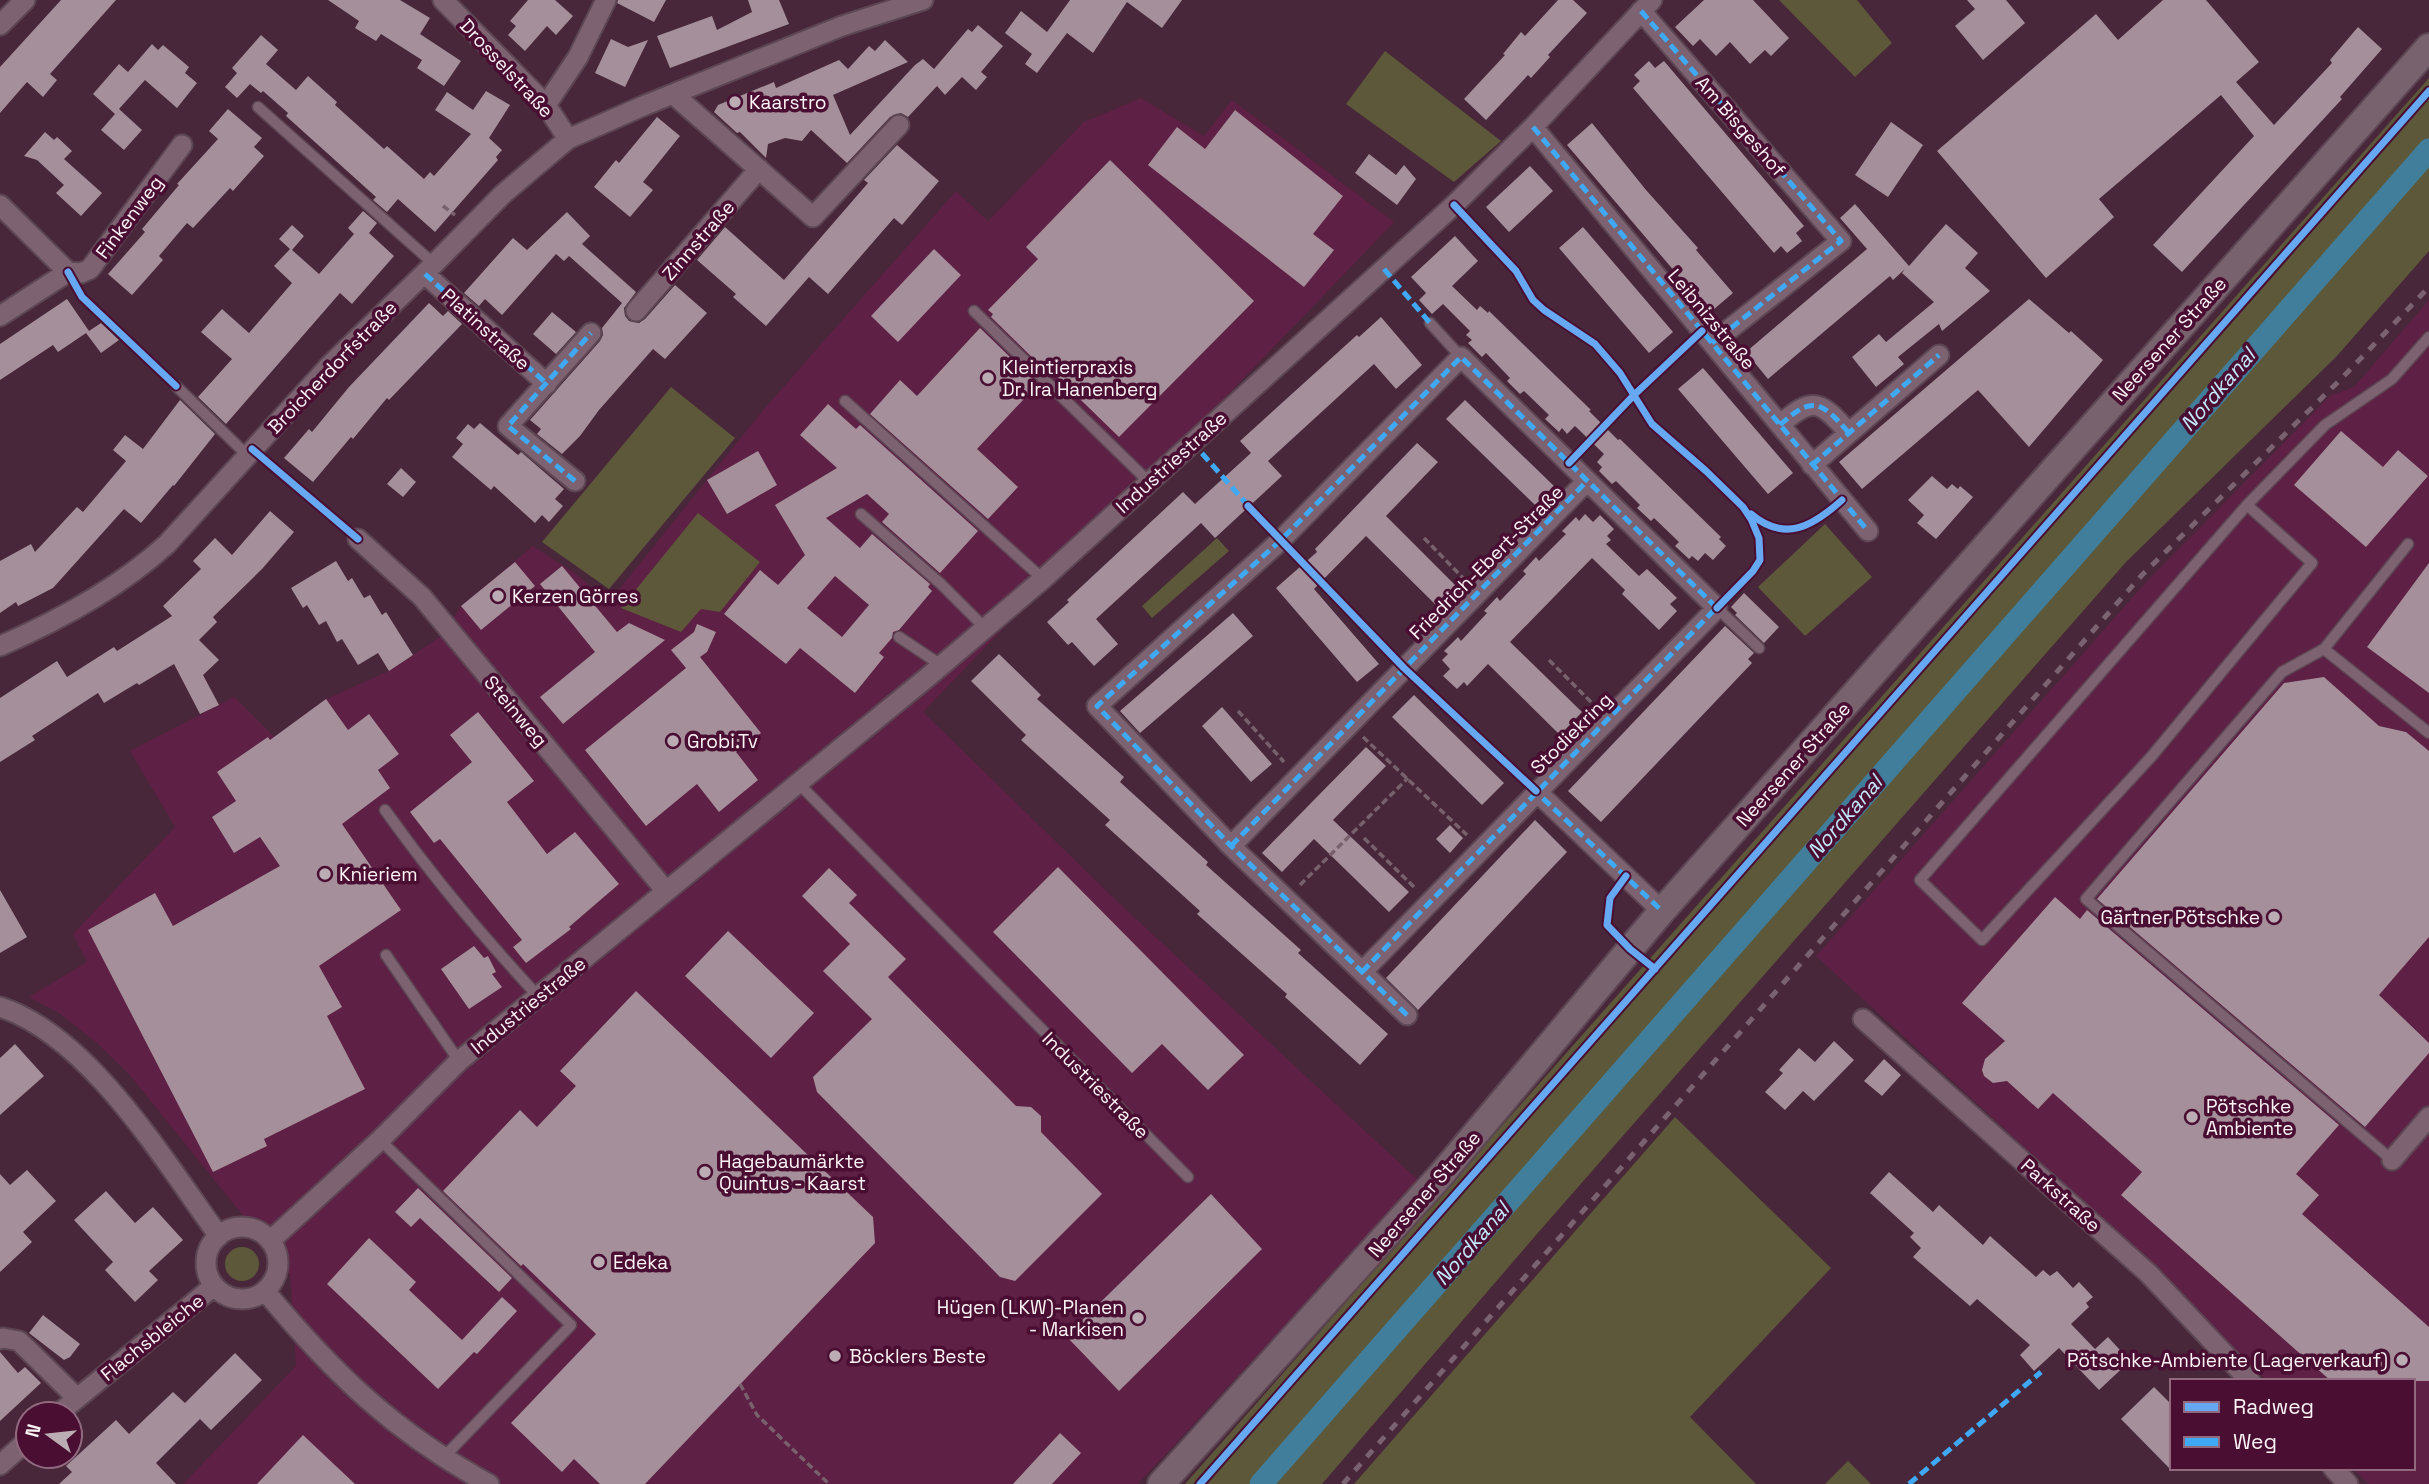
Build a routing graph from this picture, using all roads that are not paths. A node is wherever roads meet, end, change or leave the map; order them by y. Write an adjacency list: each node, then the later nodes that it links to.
1 (25, 0): 6 (street)
2 (443, 0): 9 (street, Drosselstraße)
3 (606, 0): 9 (street)
4 (923, 0): 8 (street, Broicherdorfstraße)
5 (1647, 6): 12 (street, Am Bisgeshof); 17 (street, Am Bisgeshof)
6 (0, 25)
7 (2429, 47): 58 (main road, Neersener Straße)
8 (673, 94): 13 (street, Broicherdorfstraße); 15 (street)
9 (546, 105): 13 (street, Drosselstraße)
10 (258, 107): 18 (lane)
11 (899, 125): 15 (street)
12 (1533, 127): 26 (street, Leibnizstraße); 38 (street, Industriestraße)
13 (568, 139): 18 (street, Broicherdorfstraße)
14 (182, 145): 19 (street, Finkenweg)
15 (759, 169): 20 (street, Zinnstraße)
16 (0, 205): 19 (street)
17 (1841, 241): 26 (street, Leibnizstraße)
18 (430, 269): 29 (street, Platinstraße); 34 (street, Broicherdorfstraße)
19 (68, 272): 22 (street, Finkenweg)
20 (636, 311)
21 (974, 311): 38 (lane)
22 (0, 316)
23 (1430, 323): 28 (lane)
24 (591, 333): 29 (street, Platinstraße)
25 (2429, 337): 39 (lane)
26 (1712, 343): 32 (street, Leibnizstraße)
27 (1939, 355): 33 (street)
28 (1461, 357): 37 (street); 56 (street)
29 (547, 384): 36 (street, Platinstraße)
30 (176, 386): 34 (lane)
31 (845, 401): 44 (lane)
32 (1780, 425): 33 (street); 35 (street, Leibnizstraße)
33 (1849, 433): 35 (street)
34 (247, 455): 48 (street, Broicherdorfstraße)
35 (1812, 464): 41 (street, Leibnizstraße)
36 (575, 481)
37 (1587, 481): 45 (street); 56 (street, Friedrich-Ebert-Straße)
38 (1149, 482): 44 (street, Industriestraße)
39 (2247, 505): 39 (lane)
40 (861, 514): 46 (lane)
41 (1868, 531)
42 (358, 539): 57 (street, Steinweg)
43 (2408, 544): 50 (lane)
44 (1043, 579): 46 (street, Industriestraße)
45 (1717, 608): 49 (lane); 54 (street, Stodiekring)
46 (985, 628): 51 (street, Industriestraße)
47 (900, 637): 51 (lane)
48 (0, 646)
49 (1759, 648)
50 (2324, 649): 52 (lane); 68 (lane)
51 (941, 665): 53 (street, Industriestraße)
52 (2429, 733)
53 (798, 783): 57 (street, Industriestraße); 69 (lane, Industriestraße)
54 (1536, 792): 58 (street, Stodiekring); 60 (street, Stodiekring)
55 (385, 810): 61 (lane)
56 (1231, 846): 60 (street)
57 (666, 891): 61 (street, Industriestraße)
58 (1662, 911): 83 (main road, Neersener Straße)
59 (386, 955): 65 (lane)
60 (1362, 972): 63 (street)
61 (538, 996): 65 (street, Industriestraße)
62 (0, 1006): 70 (street)
63 (1407, 1015)
64 (1863, 1019): 75 (street, Parkstraße)
65 (459, 1061): 67 (street, Industriestraße)
66 (2429, 1117): 68 (street)
67 (380, 1140): 71 (street, Industriestraße); 79 (lane)
68 (2392, 1160)
69 (1188, 1177)
70 (219, 1236): 71 (street); 72 (street)
71 (270, 1241): 73 (street)
72 (214, 1286): 73 (street); 76 (street, Flachsbleiche)
73 (265, 1291): 79 (street)
74 (0, 1339): 76 (street)
75 (2248, 1379)
76 (77, 1398): 77 (street, Flachsbleiche)
77 (75, 1400)
78 (14, 1452): 80 (street)
79 (443, 1458): 82 (street)
80 (0, 1465)
81 (2335, 1470): 84 (street)
82 (489, 1484)
83 (1161, 1484)
84 (2348, 1484)

